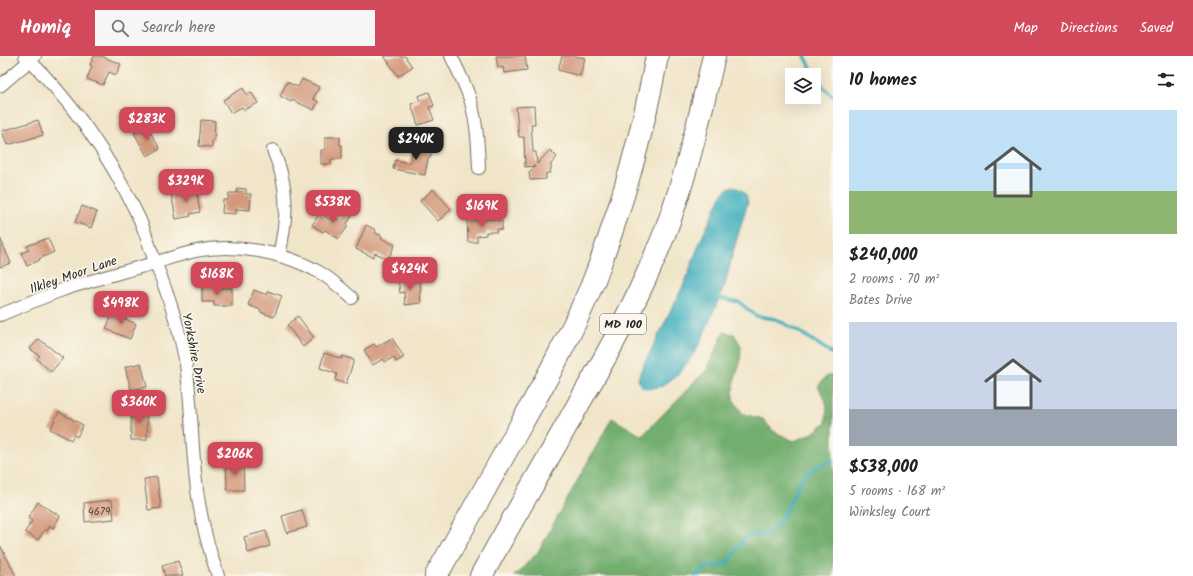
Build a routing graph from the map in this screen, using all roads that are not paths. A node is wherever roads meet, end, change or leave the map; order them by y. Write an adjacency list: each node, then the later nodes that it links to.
1 (451, 56): 7 (street)
2 (657, 56): 14 (highway)
3 (714, 56): 12 (highway, MD 100)
4 (30, 58): 5 (street); 9 (street, Yorkshire Drive)
5 (0, 86)
6 (273, 150): 8 (street)
7 (479, 168)
8 (278, 256): 9 (street, Ilkley Moor Lane); 10 (street, Ilkley Moor Lane)
9 (156, 263): 11 (street, Ilkley Moor Lane); 13 (street, Yorkshire Drive)
10 (352, 298)
11 (0, 315)
12 (481, 575)
13 (218, 576)
14 (436, 576)

